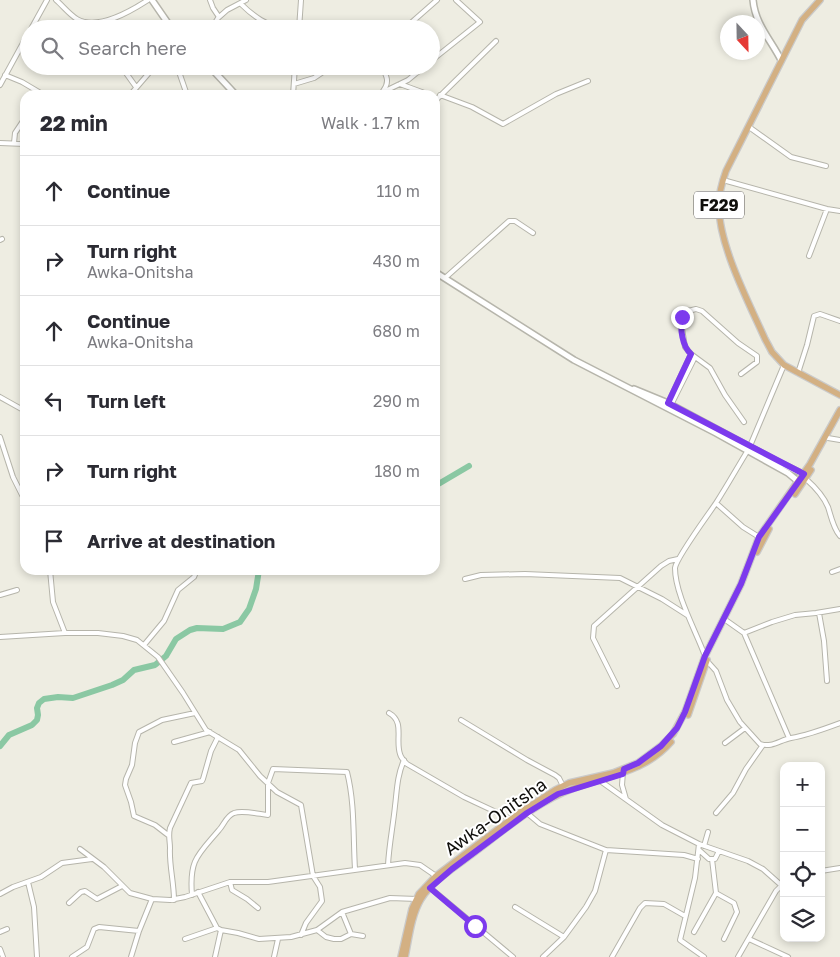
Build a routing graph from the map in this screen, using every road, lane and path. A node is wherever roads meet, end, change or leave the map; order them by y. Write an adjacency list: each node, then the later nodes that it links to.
1 (47, 0): 13 (street)
2 (56, 0): 14 (street)
3 (150, 0): 15 (street); 16 (main road)
4 (210, 0): 12 (street)
5 (246, 0): 11 (street)
6 (301, 0): 19 (street)
7 (437, 0): 20 (street)
8 (456, 0): 23 (street)
9 (753, 0): 24 (main road)
10 (820, 0): 24 (main road, F229)
11 (241, 4): 12 (street); 18 (street)
12 (219, 17): 17 (street)
13 (36, 20)
14 (78, 20)
15 (109, 20)
16 (165, 20)
17 (217, 20)
18 (259, 20)
19 (300, 20)
20 (414, 20)
21 (496, 40): 47 (street)
22 (20, 47): 25 (street)
23 (440, 54)
24 (782, 60): 50 (main road, F229)
25 (5, 72): 37 (street); 39 (street)
26 (127, 75): 38 (street)
27 (147, 75): 38 (street)
28 (180, 75): 41 (street)
29 (217, 75): 42 (main road)
30 (294, 75): 35 (street)
31 (318, 75): 35 (street)
32 (386, 75): 44 (street)
33 (414, 75): 36 (street)
34 (588, 81): 48 (street)
35 (294, 84): 43 (street)
36 (400, 84): 45 (street); 46 (street)
37 (0, 85)
38 (136, 87): 40 (street)
39 (36, 90)
40 (134, 90)
41 (185, 90)
42 (231, 90)
43 (293, 90)
44 (382, 90)
45 (387, 90)
46 (416, 90)
47 (440, 95)
48 (440, 99)
49 (20, 126): 52 (street)
50 (749, 127): 54 (street); 55 (main road, F229)
51 (0, 143): 52 (street)
52 (14, 143): 53 (street)
53 (20, 144)
54 (826, 166)
55 (723, 180): 56 (street); 64 (main road, F229)
56 (827, 209): 57 (street); 59 (street)
57 (840, 211)
58 (533, 233): 61 (street)
59 (809, 256)
60 (440, 275): 61 (main road)
61 (445, 278): 67 (main road)
62 (840, 321): 65 (street)
63 (693, 355): 66 (street); 72 (street); 76 (street)
64 (784, 365): 65 (main road, F229); 80 (street)
65 (798, 372): 68 (main road, F229)
66 (741, 374)
67 (624, 386): 72 (main road); 80 (main road)
68 (833, 392): 69 (main road, F229); 71 (main road, F229)
69 (840, 395)
70 (0, 397): 73 (street)
71 (840, 400)
72 (670, 404): 80 (main road)
73 (20, 408)
74 (840, 410): 81 (main road, Awka-Onitsha)
75 (840, 417): 78 (main road, Awka-Onitsha)
76 (744, 422)
77 (0, 437): 83 (street)
78 (828, 438): 79 (street); 81 (main road, Awka-Onitsha)
79 (840, 440)
80 (749, 448): 81 (main road); 82 (main road); 84 (street)
81 (806, 476): 82 (main road, Awka-Onitsha); 85 (street)
82 (800, 483): 86 (main road, Awka-Onitsha); 99 (main road, Awka-Onitsha)
83 (20, 491)
84 (716, 503): 86 (street); 87 (street)
85 (840, 536)
86 (759, 537): 104 (main road, Awka-Onitsha)
87 (678, 559): 93 (street); 98 (street)
88 (840, 569): 89 (street)
89 (832, 572)
90 (50, 575): 100 (street)
91 (195, 575): 103 (street)
92 (465, 578): 93 (street)
93 (638, 586): 98 (street); 106 (street)
94 (17, 590): 95 (street)
95 (0, 595)
96 (840, 609): 97 (street)
97 (819, 612): 101 (street); 105 (street)
98 (687, 615): 104 (street)
99 (727, 621): 101 (street); 104 (main road, Awka-Onitsha)
100 (65, 633): 102 (street); 103 (street)
101 (744, 633): 114 (street)
102 (0, 637)
103 (144, 645): 107 (street)
104 (706, 658): 111 (street); 119 (main road, Awka-Onitsha)
105 (827, 681)
106 (617, 686)
107 (195, 713): 112 (street); 128 (street)
108 (388, 713): 118 (street)
109 (461, 720): 122 (street)
110 (840, 723): 114 (street)
111 (744, 728): 116 (street); 117 (street)
112 (210, 732): 113 (street); 115 (street)
113 (218, 738): 121 (street); 128 (street)
114 (789, 738): 117 (street)
115 (174, 742)
116 (725, 743)
117 (763, 745): 125 (street)
118 (404, 760): 126 (street); 138 (street)
119 (624, 771): 120 (main road, Awka-Onitsha); 123 (street)
120 (598, 779): 122 (main road, Awka-Onitsha); 123 (street); 124 (main road, Awka-Onitsha)
121 (268, 783): 140 (street); 142 (street); 155 (street)
122 (564, 786): 126 (main road, Awka-Onitsha)
123 (626, 799): 129 (street)
124 (527, 813): 132 (street); 149 (main road, Awka-Onitsha)
125 (716, 813)
126 (511, 819): 143 (main road, Awka-Onitsha)
127 (708, 832): 130 (street)
128 (168, 835): 158 (street)
129 (699, 844): 130 (street); 133 (street)
130 (704, 846): 134 (street)
131 (80, 848): 135 (street)
132 (606, 850): 136 (street); 173 (street)
133 (698, 850): 136 (street); 137 (street)
134 (719, 850): 137 (street); 146 (street)
135 (92, 859): 144 (street); 148 (street)
136 (698, 859): 163 (street)
137 (712, 859): 153 (street)
138 (388, 865): 140 (street); 143 (street)
139 (840, 868): 141 (street)
140 (355, 869): 142 (street)
141 (825, 870)
142 (313, 876): 145 (street); 171 (street)
143 (436, 876): 149 (main road, Awka-Onitsha)
144 (28, 882): 154 (street); 182 (street)
145 (230, 882): 147 (street); 151 (street)
146 (780, 882)
147 (220, 884): 151 (street); 152 (street)
148 (122, 886): 156 (street); 159 (street)
149 (428, 886): 157 (main road, Awka-Onitsha); 188 (main road, Awka-Onitsha); 189 (street)
150 (780, 886): 176 (street)
151 (232, 890): 161 (street)
152 (198, 892): 155 (street); 165 (street)
153 (716, 893): 169 (street); 177 (street)
154 (0, 894)
155 (192, 895): 158 (street)
156 (152, 899): 158 (street); 167 (street)
157 (417, 899): 162 (street); 187 (main road, Awka-Onitsha)
158 (174, 900)
159 (69, 903)
160 (515, 907): 173 (street)
161 (258, 908)
162 (342, 912): 166 (street); 170 (street)
163 (686, 916): 179 (street); 191 (street)
164 (6, 929): 168 (street)
165 (219, 929): 174 (street); 175 (street); 185 (street)
166 (317, 930): 170 (street); 171 (street)
167 (138, 931): 183 (street); 184 (street)
168 (0, 932)
169 (694, 932)
170 (351, 934): 172 (street)
171 (301, 935): 175 (street)
172 (363, 936)
173 (564, 937): 190 (street)
174 (186, 939)
175 (278, 939): 186 (street)
176 (749, 939): 180 (street); 192 (street)
177 (724, 940)
178 (0, 949): 181 (street)
179 (615, 956)
180 (782, 956): 193 (street)
181 (3, 957)
182 (37, 957)
183 (72, 957)
184 (131, 957)
185 (216, 957)
186 (274, 957)
187 (401, 957)
188 (405, 957)
189 (513, 957)
190 (543, 957)
191 (704, 957)
192 (738, 957)
193 (788, 957)

